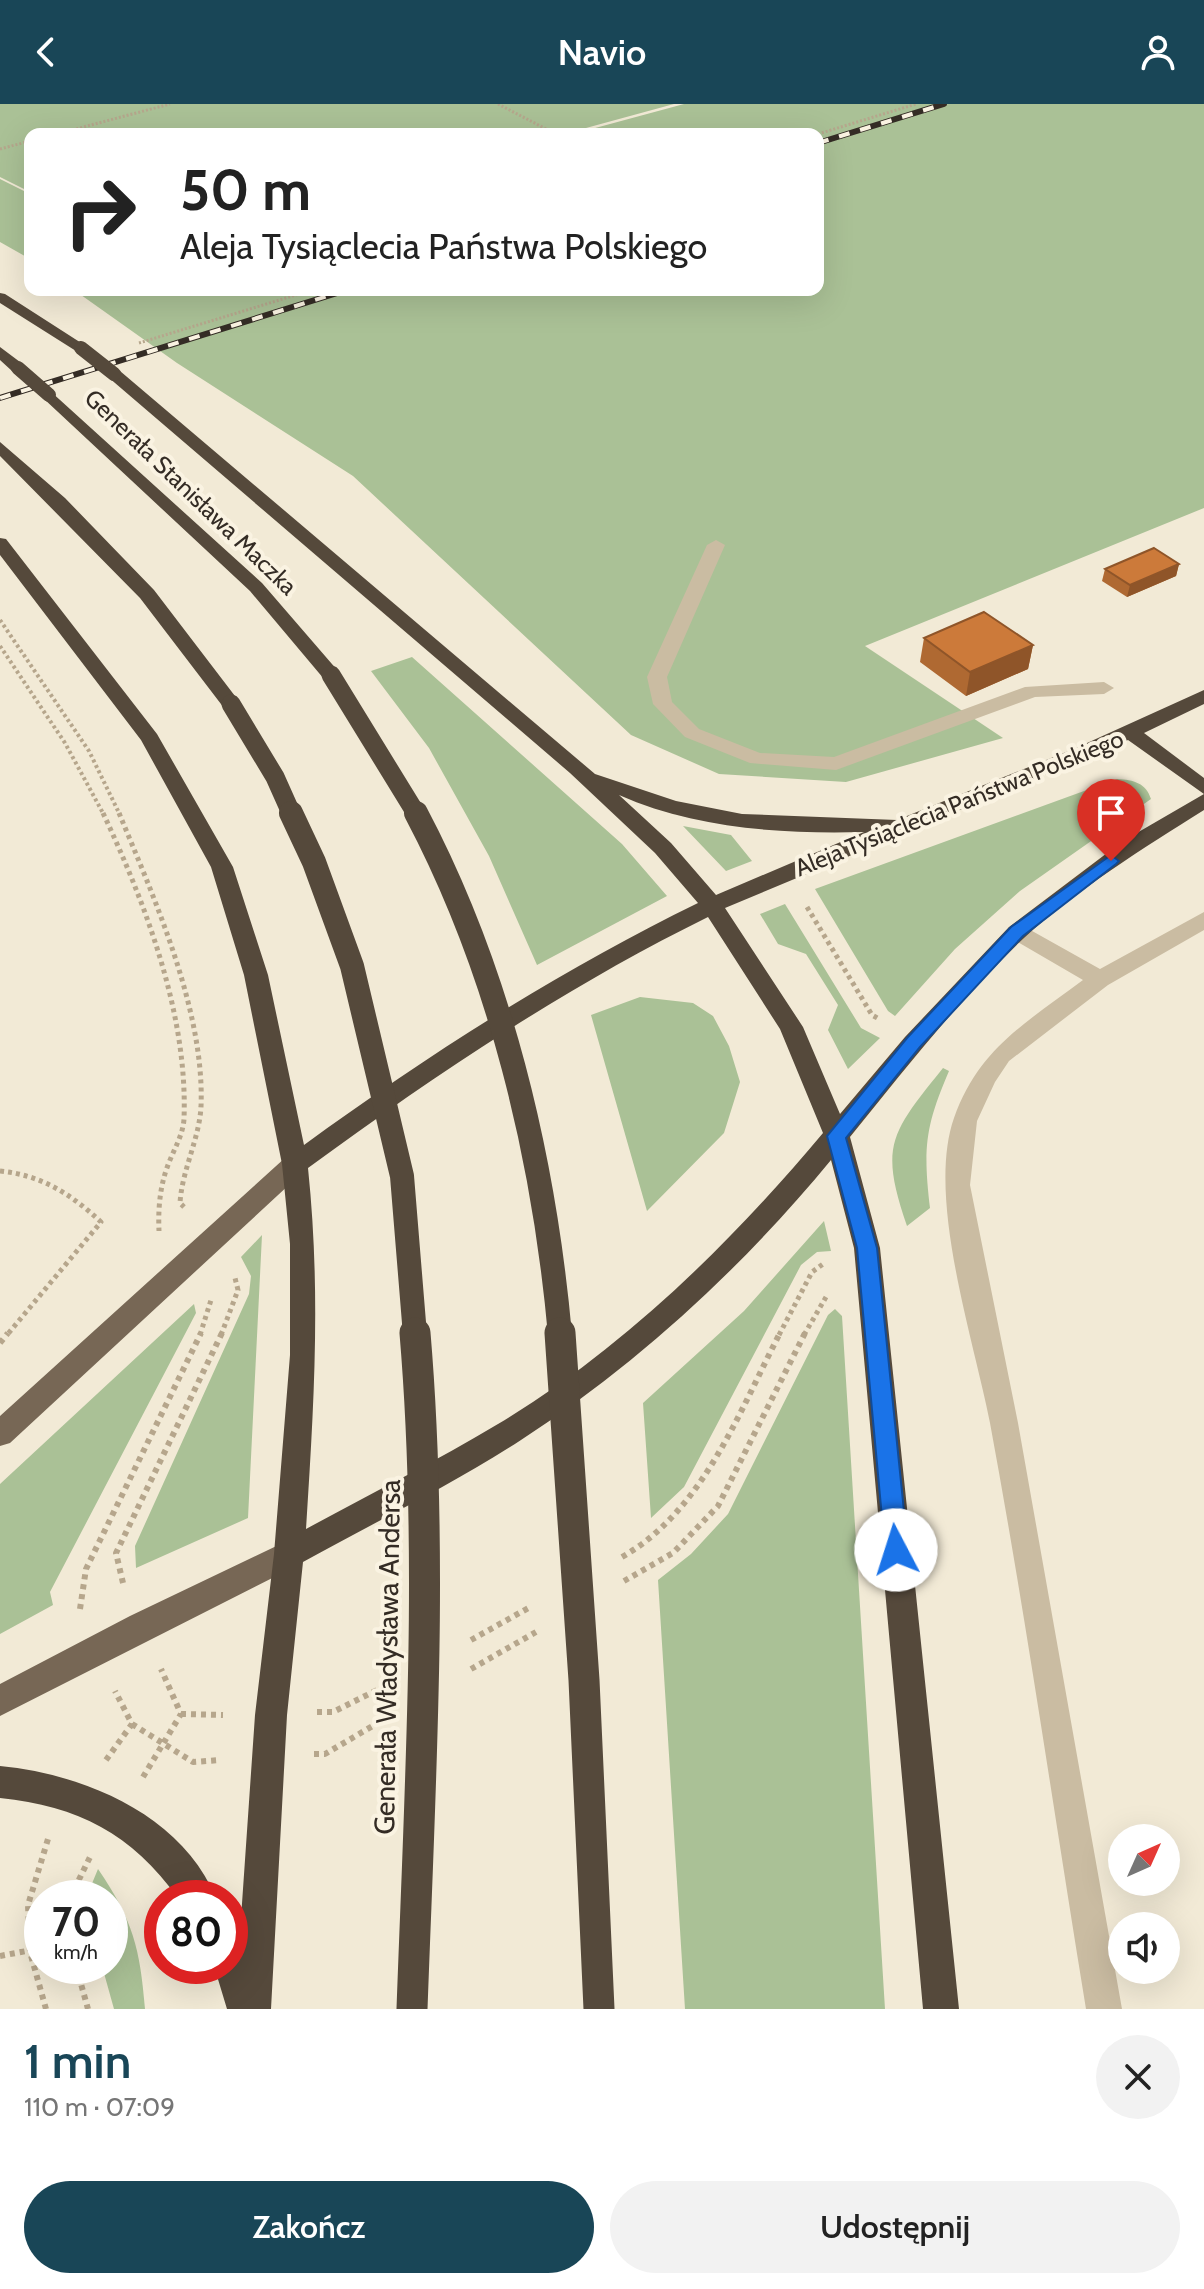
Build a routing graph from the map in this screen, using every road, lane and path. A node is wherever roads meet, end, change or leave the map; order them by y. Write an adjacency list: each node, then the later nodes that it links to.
1 (170, 104): 4 (path)
2 (498, 104): 5 (path)
3 (916, 104): 6 (path)
4 (80, 128)
5 (544, 128)
6 (824, 132)
7 (24, 143): 8 (path)
8 (0, 149)
9 (293, 296): 11 (path)
10 (0, 297): 20 (highway, bridge)
11 (128, 347)
12 (0, 352): 56 (highway, Generała Stanisława Maczka, bridge)
13 (0, 447): 55 (highway, Generała Władysława Andersa, bridge)
14 (0, 543): 29 (highway)
15 (716, 545): 17 (street)
16 (0, 620): 31 (path)
17 (1104, 688)
18 (1204, 696): 19 (highway, Aleja Tysiąclecia Państwa Polskiego)
19 (1131, 733): 21 (highway); 23 (highway, Aleja Tysiąclecia Państwa Polskiego)
20 (577, 768): 23 (highway); 24 (highway)
21 (1204, 788)
22 (1204, 801): 26 (highway)
23 (905, 824): 24 (highway, Aleja Tysiąclecia Państwa Polskiego)
24 (712, 905): 28 (highway); 29 (highway, Aleja Tysiąclecia Państwa Polskiego)
25 (1204, 920): 27 (street)
26 (1017, 932): 27 (street); 28 (highway)
27 (1100, 979): 58 (street)
28 (837, 1136): 32 (highway); 35 (highway)
29 (295, 1164): 31 (main road); 35 (highway)
30 (0, 1171): 33 (path)
31 (212, 1238): 34 (main road); 38 (path)
32 (867, 1248): 36 (path); 57 (highway)
33 (0, 1343)
34 (0, 1434)
35 (289, 1554): 38 (main road); 54 (highway)
36 (618, 1559)
37 (535, 1605): 39 (path)
38 (141, 1626): 41 (main road); 44 (path)
39 (466, 1643)
40 (385, 1686): 42 (path)
41 (0, 1701)
42 (333, 1712)
43 (0, 1782): 44 (highway)
44 (119, 1818): 45 (highway)
45 (185, 1880)
46 (24, 1953): 47 (path)
47 (0, 1956)
48 (39, 1984): 51 (path)
49 (81, 1984): 52 (path)
50 (237, 1984): 53 (highway)
51 (46, 2009)
52 (88, 2009)
53 (245, 2009)
54 (253, 2009)
55 (412, 2009)
56 (599, 2009)
57 (941, 2009)
58 (1104, 2009)

